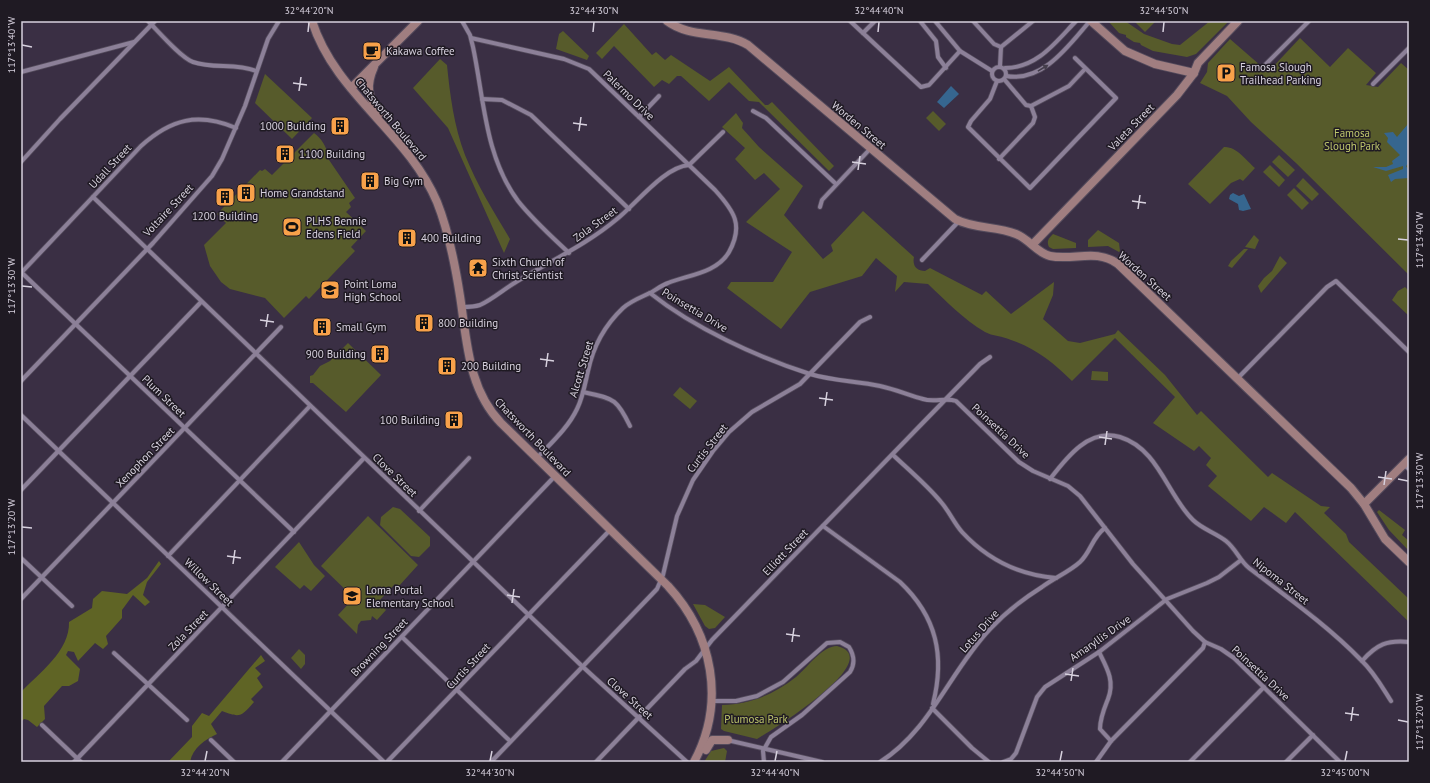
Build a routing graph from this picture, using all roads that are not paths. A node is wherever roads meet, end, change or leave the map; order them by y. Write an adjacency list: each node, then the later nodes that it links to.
1 (148, 21): 18 (street)
2 (155, 21): 18 (street)
3 (279, 21): 31 (street, Voltaire Street)
4 (312, 21): 38 (street, Chatsworth Boulevard)
5 (418, 21): 26 (street)
6 (462, 21): 20 (street)
7 (667, 21): 47 (street, Worden Street)
8 (850, 21): 19 (street)
9 (875, 21): 19 (street)
10 (920, 21): 29 (street)
11 (935, 21): 24 (street)
12 (973, 21): 22 (street)
13 (1076, 21): 28 (street)
14 (1090, 21): 34 (street); 35 (street, one-way to 14)
15 (1238, 21): 34 (street, Valeta Street)
16 (1308, 21): 27 (street)
17 (1030, 22): 22 (street)
18 (152, 25): 21 (street); 31 (street)
19 (863, 33): 29 (street)
20 (471, 38): 40 (street); 43 (street, Palermo Drive)
21 (134, 42): 33 (street); 49 (street)
22 (1001, 47): 28 (street)
23 (1409, 48): 37 (street)
24 (960, 51): 29 (street); 32 (street)
25 (1075, 58): 30 (street)
26 (378, 62): 38 (street); 46 (street)
27 (1264, 66)
28 (1002, 67): 32 (street); 35 (street)
29 (946, 68)
30 (1085, 69): 41 (street); 48 (street)
31 (256, 71): 44 (street, Voltaire Street)
32 (992, 71): 36 (street)
33 (21, 72)
34 (1194, 73): 57 (street, Valeta Street)
35 (1005, 78): 36 (street); 41 (street)
36 (997, 81): 48 (street)
37 (1373, 84)
38 (351, 88): 46 (street, Chatsworth Boulevard)
39 (659, 96): 43 (street)
40 (482, 99): 54 (street); 59 (street)
41 (1031, 106): 48 (street)
42 (753, 111): 51 (street)
43 (640, 117): 50 (street, Palermo Drive)
44 (236, 128): 52 (street, Udall Street); 58 (street, Voltaire Street)
45 (723, 132): 50 (street, Zola Street)
46 (394, 137): 64 (street, Chatsworth Boulevard)
47 (870, 148): 51 (street); 55 (street, Worden Street)
48 (1000, 159)
49 (21, 162)
50 (689, 165): 54 (street, Zola Street); 56 (street, Palermo Drive)
51 (836, 184): 53 (street)
52 (93, 197): 58 (street, Clove Street); 61 (street, Udall Street)
53 (820, 207)
54 (629, 209): 59 (street, Zola Street)
55 (959, 221): 57 (street, Worden Street); 60 (street)
56 (736, 225): 62 (street, Alcott Street)
57 (1033, 244): 73 (street, Worden Street)
58 (147, 249): 63 (street, Clove Street); 66 (street, Voltaire Street)
59 (569, 253): 64 (street, Zola Street)
60 (922, 260)
61 (21, 272): 66 (street, Plum Street)
62 (650, 293): 71 (street, Poinsettia Drive); 75 (street, Alcott Street)
63 (201, 302): 69 (street, Clove Street); 72 (street)
64 (462, 307): 85 (street, Chatsworth Boulevard)
65 (870, 317): 71 (street, Curtis Street)
66 (76, 324): 72 (street, Plum Street); 74 (street, Voltaire Street)
67 (281, 328): 69 (street, Xenophon Street)
68 (1409, 352): 73 (street)
69 (256, 354): 77 (street, Clove Street); 80 (street, Xenophon Street)
70 (990, 357): 76 (street, Elliott Street)
71 (811, 374): 76 (street, Poinsettia Drive); 105 (street, Curtis Street)
72 (130, 376): 80 (street, Plum Street); 81 (street)
73 (1237, 379): 92 (street, Worden Street)
74 (21, 381)
75 (583, 392): 79 (street); 85 (street, Alcott Street)
76 (944, 401): 82 (street, Elliott Street); 88 (street, Poinsettia Drive)
77 (310, 406): 83 (street, Clove Street); 89 (street)
78 (21, 415): 81 (street, Willow Street)
79 (630, 426)
80 (185, 428): 89 (street, Plum Street); 91 (street, Xenophon Street)
81 (58, 451): 90 (street); 91 (street, Willow Street)
82 (893, 455): 94 (street, Elliott Street); 104 (street)
83 (364, 458): 93 (street, Clove Street); 97 (street, Zola Street)
84 (469, 458): 93 (street)
85 (537, 458): 87 (street, Chatsworth Boulevard)
86 (1407, 464): 92 (street)
87 (556, 476): 96 (street, Chatsworth Boulevard); 101 (street, Browning Street)
88 (1050, 479): 95 (street, Poinsettia Drive); 100 (street, Nipoma Street)
89 (239, 480): 97 (street, Plum Street); 98 (street)
90 (21, 490)
91 (113, 504): 98 (street, Willow Street); 103 (street, Xenophon Street)
92 (1364, 504): 102 (street, Worden Street)
93 (419, 511): 101 (street, Clove Street)
94 (823, 526): 114 (street, Elliott Street); 124 (street)
95 (1105, 528): 104 (street, Lotus Drive); 107 (street, Poinsettia Drive)
96 (610, 529): 105 (street, Chatsworth Boulevard); 110 (street, Curtis Street)
97 (294, 532): 109 (street, Zola Street)
98 (168, 556): 109 (street, Willow Street)
99 (21, 558): 103 (street)
100 (1241, 560): 107 (street, Amaryllis Drive); 117 (street, Nipoma Street)
101 (474, 562): 110 (street, Clove Street); 111 (street, Browning Street)
102 (1409, 562)
103 (42, 578): 106 (street, Xenophon Street); 108 (street)
104 (1056, 578): 124 (street, Lotus Drive)
105 (662, 579): 114 (street, Chatsworth Boulevard); 118 (street)
106 (21, 599)
107 (1165, 600): 112 (street, Poinsettia Drive); 115 (street, Amaryllis Drive)
108 (72, 606)
109 (222, 608): 119 (street, Zola Street); 125 (street, Willow Street)
110 (529, 614): 118 (street, Clove Street); 121 (street, Curtis Street)
111 (402, 637): 121 (street); 125 (street, Browning Street)
112 (1205, 642): 120 (street, Poinsettia Drive); 134 (street)
113 (1409, 642): 117 (street)
114 (705, 648): 122 (street, Chatsworth Boulevard); 126 (street, Elliott Street)
115 (1099, 652): 134 (street); 150 (street, Amaryllis Drive)
116 (114, 653): 119 (street)
117 (1362, 661): 123 (street, Nipoma Street)
118 (583, 667): 126 (street, Clove Street); 133 (street)
119 (149, 684): 127 (street); 136 (street, Zola Street)
120 (1264, 687): 130 (street, Poinsettia Drive); 152 (street)
121 (458, 690): 133 (street); 142 (street, Curtis Street)
122 (712, 701): 129 (street, Chatsworth Boulevard); 135 (street)
123 (1392, 701)
124 (932, 708): 148 (street, Lotus Drive); 149 (street)
125 (330, 711): 140 (street, Browning Street); 141 (street, Willow Street)
126 (638, 718): 144 (street, Elliott Street); 145 (street, Clove Street)
127 (187, 720)
128 (42, 725): 136 (street)
129 (707, 734): 132 (street); 137 (street, Chatsworth Boulevard)
130 (1313, 735): 153 (street); 154 (street, Poinsettia Drive)
131 (212, 740): 139 (street)
132 (728, 740): 135 (street); 137 (street)
133 (510, 741): 143 (street)
134 (1111, 741): 151 (street)
135 (764, 749): 146 (street); 147 (street)
136 (76, 760): 138 (street)
137 (695, 760)
138 (81, 762)
139 (234, 762)
140 (282, 762)
141 (384, 762)
142 (387, 762)
143 (491, 762)
144 (596, 762)
145 (687, 762)
146 (764, 762)
147 (822, 762)
148 (880, 762)
149 (990, 762)
150 (1003, 762)
151 (1096, 762)
152 (1190, 762)
153 (1286, 762)
154 (1340, 762)

